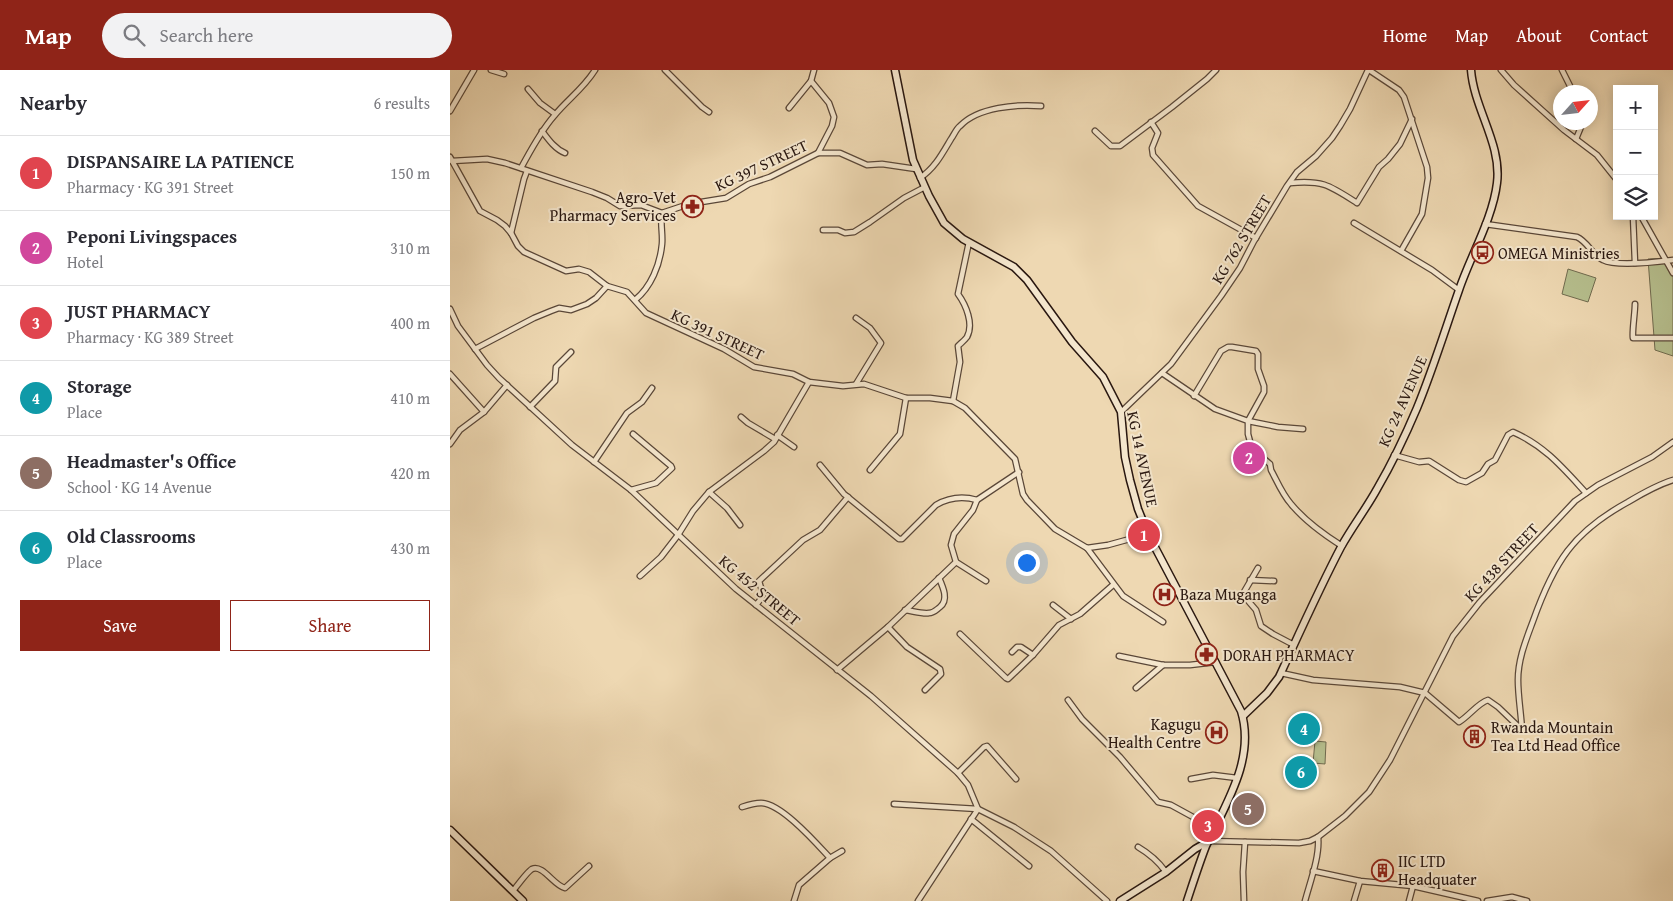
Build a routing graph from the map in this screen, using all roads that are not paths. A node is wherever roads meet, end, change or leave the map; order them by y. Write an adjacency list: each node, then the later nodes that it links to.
1 (474, 70): 19 (street)
2 (491, 70): 13 (street)
3 (595, 70): 21 (street)
4 (665, 70): 20 (street)
5 (814, 70): 6 (street); 14 (street)
6 (820, 70)
7 (895, 70): 32 (main road, KG 14 AVENUE)
8 (1216, 70): 23 (street)
9 (1369, 70): 22 (street); 36 (street, KG 762 STREET)
10 (1471, 70): 42 (main road, KG 24 AVENUE)
11 (1501, 70): 27 (street)
12 (1562, 70): 15 (street)
13 (504, 74)
14 (811, 82): 18 (street); 29 (street, KG 397 STREET)
15 (1570, 85)
16 (528, 89): 21 (street)
17 (1041, 106): 35 (street)
18 (789, 108)
19 (450, 111)
20 (709, 112)
21 (555, 114): 25 (street)
22 (1412, 120): 36 (street); 47 (street)
23 (1151, 122): 26 (street); 45 (street)
24 (1580, 130): 27 (street)
25 (542, 131): 28 (street); 31 (street)
26 (1095, 131)
27 (1576, 139): 34 (street)
28 (565, 153)
29 (818, 153): 32 (street); 38 (street, KG 397 STREET)
30 (451, 159): 31 (street); 44 (street, KG 391 STREET)
31 (521, 168): 33 (street)
32 (916, 169): 35 (main road, KG 14 AVENUE)
33 (527, 171): 38 (street); 44 (street)
34 (1613, 175)
35 (920, 178): 37 (main road, KG 14 AVENUE)
36 (1289, 183): 45 (street, KG 762 STREET)
37 (924, 187): 43 (street); 46 (main road, KG 14 AVENUE)
38 (662, 213): 54 (street)
39 (1633, 220): 50 (street)
40 (1643, 220): 49 (street)
41 (1354, 223): 47 (street)
42 (1485, 224): 50 (street); 53 (main road, KG 24 AVENUE)
43 (823, 230)
44 (511, 233): 52 (street, KG 391 STREET)
45 (1256, 238): 62 (street, KG 762 STREET)
46 (968, 242): 69 (street); 72 (main road, KG 14 AVENUE)
47 (1401, 251): 53 (street)
48 (1673, 260): 49 (street)
49 (1667, 261): 50 (street); 51 (street)
50 (1635, 263)
51 (1673, 273)
52 (607, 286): 54 (street, KG 391 STREET); 59 (street)
53 (1459, 290): 82 (main road, KG 24 AVENUE)
54 (635, 300): 63 (street, KG 391 STREET)
55 (1635, 304): 58 (street)
56 (450, 310): 59 (street, KG 452 STREET)
57 (856, 318): 64 (street)
58 (1673, 338)
59 (475, 349): 65 (street, KG 452 STREET)
60 (571, 352): 70 (street)
61 (450, 374): 71 (street)
62 (1162, 374): 67 (street); 72 (street, KG 762 STREET)
63 (809, 382): 64 (street, KG 391 STREET); 78 (street)
64 (856, 384): 68 (street, KG 391 STREET)
65 (507, 385): 70 (street, KG 452 STREET); 71 (street)
66 (652, 388): 83 (street)
67 (1194, 396): 74 (street); 74 (street)
68 (906, 398): 69 (street, KG 391 STREET); 85 (street)
69 (953, 401): 86 (street)
70 (530, 407): 83 (street, KG 452 STREET)
71 (484, 412): 77 (street)
72 (1121, 412): 94 (main road, KG 14 AVENUE)
73 (742, 417): 78 (street)
74 (1248, 421): 75 (street); 96 (street)
75 (1303, 429)
76 (633, 434): 88 (street)
77 (452, 437): 80 (street)
78 (776, 437): 81 (street); 89 (street)
79 (1673, 442): 90 (street, KG 438 STREET)
80 (450, 444)
81 (794, 448)
82 (1394, 455): 90 (street); 96 (main road, KG 24 AVENUE)
83 (594, 462): 88 (street, KG 452 STREET)
84 (820, 465): 91 (street)
85 (870, 470)
86 (1019, 472): 92 (street); 97 (street)
87 (1673, 480): 123 (street)
88 (631, 490): 95 (street, KG 452 STREET)
89 (709, 492): 93 (street); 95 (street)
90 (1586, 493): 123 (street, KG 438 STREET)
91 (848, 497): 92 (street); 106 (street)
92 (977, 500): 98 (street)
93 (740, 525)
94 (1148, 534): 97 (street); 117 (main road, KG 14 AVENUE)
95 (678, 535): 100 (street); 106 (street, KG 452 STREET)
96 (1342, 546): 113 (main road, KG 24 AVENUE)
97 (1087, 548): 105 (street)
98 (956, 562): 101 (street); 103 (street)
99 (1258, 568): 102 (street)
100 (640, 576)
101 (939, 578): 108 (street); 108 (street)
102 (1250, 580): 104 (street); 113 (street)
103 (986, 581)
104 (1274, 582)
105 (1113, 584): 109 (street); 110 (street)
106 (756, 604): 119 (street, KG 452 STREET)
107 (1053, 604): 109 (street)
108 (905, 610): 111 (street)
109 (1072, 618): 115 (street)
110 (1163, 622)
111 (888, 627): 119 (street); 122 (street)
112 (960, 634): 115 (street)
113 (1294, 645): 120 (main road, KG 24 AVENUE)
114 (1012, 652): 115 (street)
115 (1033, 654)
116 (1119, 656): 118 (street)
117 (1216, 662): 118 (street); 125 (main road, KG 14 AVENUE)
118 (1163, 665): 121 (street)
119 (836, 670): 126 (street, KG 452 STREET)
120 (1281, 673): 123 (street); 125 (main road, KG 24 AVENUE)
121 (1136, 688)
122 (925, 690)
123 (1425, 693): 136 (street, KG 438 STREET)
124 (1068, 700): 134 (street)
125 (1243, 716): 127 (main road, KG 14 AVENUE)
126 (958, 773): 128 (street); 132 (street, KG 452 STREET)
127 (1237, 778): 129 (street); 134 (main road, KG 14 AVENUE)
128 (1016, 779)
129 (1191, 779)
130 (894, 804): 132 (street)
131 (742, 807): 141 (street)
132 (978, 809): 133 (street); 152 (street)
133 (971, 820): 143 (street); 151 (street)
134 (1215, 829): 137 (main road, KG 14 AVENUE)
135 (450, 830): 148 (main road)
136 (1318, 836): 138 (street, KG 438 STREET); 144 (street)
137 (1208, 841): 138 (street, KG 438 STREET); 145 (main road); 154 (main road, KG 14 AVENUE)
138 (1245, 842): 155 (street)
139 (1138, 847): 145 (street)
140 (842, 851): 141 (street)
141 (830, 858): 150 (street)
142 (588, 866): 148 (street)
143 (1030, 866)
144 (1314, 871): 146 (street); 156 (street)
145 (1166, 872): 153 (main road)
146 (1360, 881): 147 (street); 157 (street)
147 (1413, 886): 158 (street); 159 (street)
148 (513, 891): 149 (main road)
149 (523, 901)
150 (794, 901)
151 (918, 901)
152 (1108, 901)
153 (1120, 901)
154 (1187, 901)
155 (1244, 901)
156 (1305, 901)
157 (1354, 901)
158 (1409, 901)
159 (1478, 901)
160 (1487, 901): 161 (street)
161 (1527, 901)

